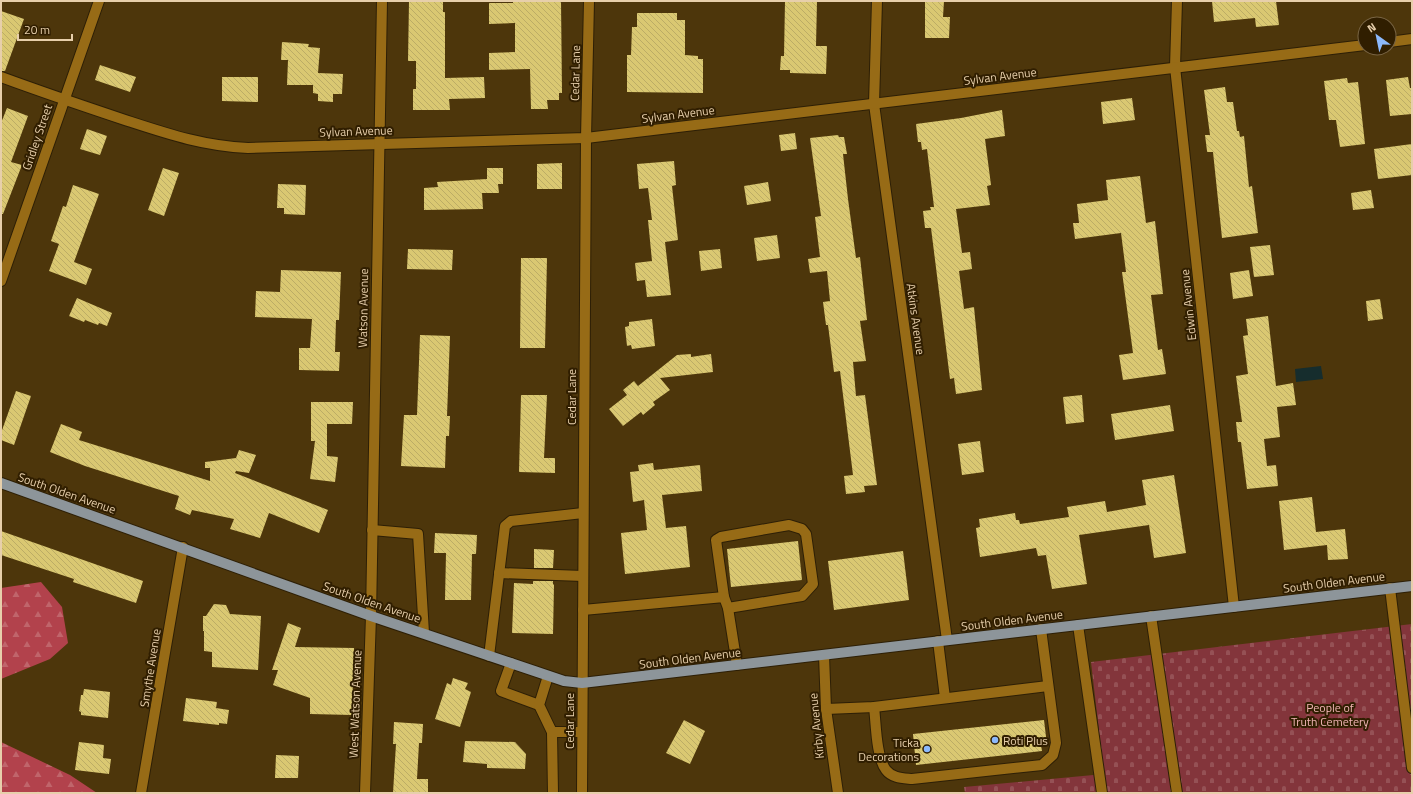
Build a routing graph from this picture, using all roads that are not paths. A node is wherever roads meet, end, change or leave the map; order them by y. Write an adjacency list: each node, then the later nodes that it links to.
1 (99, 1): 11 (street, Gridley Street)
2 (382, 1): 14 (street, Watson Avenue)
3 (589, 1): 13 (street, Cedar Lane)
4 (877, 1): 12 (street, Atkins Avenue)
5 (1177, 1): 9 (street, Edwin Avenue)
6 (1412, 39): 7 (street)
7 (1397, 41)
8 (1357, 46): 9 (street, Sylvan Avenue)
9 (1175, 67): 12 (street, Sylvan Avenue); 25 (street, Edwin Avenue)
10 (1, 77): 11 (street, Sylvan Avenue)
11 (64, 100): 14 (street, Sylvan Avenue); 15 (street, Gridley Street)
12 (874, 104): 13 (street, Sylvan Avenue); 33 (street, Atkins Avenue)
13 (586, 138): 14 (street, Sylvan Avenue); 17 (street, Cedar Lane)
14 (379, 143): 18 (street, Watson Avenue)
15 (1, 281)
16 (1, 483): 19 (main road, South Olden Avenue)
17 (583, 513): 20 (street); 21 (street, Cedar Lane)
18 (372, 530): 28 (street, Watson Avenue); 32 (street)
19 (183, 547): 28 (main road, South Olden Avenue); 49 (street, Smythe Avenue)
20 (499, 573): 21 (street); 35 (street)
21 (583, 576): 27 (street, Cedar Lane)
22 (1412, 586): 23 (main road, South Olden Avenue)
23 (1390, 588): 25 (main road, South Olden Avenue); 45 (street)
24 (724, 597): 26 (street); 26 (street); 27 (street)
25 (1234, 607): 29 (main road, South Olden Avenue)
26 (728, 608): 37 (street)
27 (583, 610): 39 (street, Cedar Lane)
28 (371, 616): 32 (main road, South Olden Avenue); 50 (street, West Watson Avenue)
29 (1151, 616): 30 (main road, South Olden Avenue); 55 (street)
30 (1078, 625): 31 (main road, South Olden Avenue); 54 (street)
31 (1041, 629): 33 (main road, South Olden Avenue); 40 (street)
32 (424, 634): 35 (main road, South Olden Avenue)
33 (943, 641): 34 (main road, South Olden Avenue); 41 (street, Atkins Avenue)
34 (824, 655): 37 (main road, South Olden Avenue); 44 (street, Kirby Avenue)
35 (489, 656): 36 (main road, South Olden Avenue)
36 (511, 663): 38 (main road, South Olden Avenue); 42 (street)
37 (738, 665): 39 (main road, South Olden Avenue)
38 (548, 676): 39 (main road, South Olden Avenue); 42 (street)
39 (582, 684): 47 (street, Cedar Lane)
40 (1048, 686): 41 (street); 43 (street)
41 (944, 698): 43 (street)
42 (539, 705): 46 (street)
43 (874, 707): 44 (street)
44 (826, 709): 53 (street, Kirby Avenue)
45 (1410, 730): 48 (street)
46 (552, 732): 47 (street); 51 (street)
47 (582, 732): 52 (street, Cedar Lane)
48 (1412, 768)
49 (141, 793)
50 (365, 793)
51 (553, 793)
52 (582, 793)
53 (838, 793)
54 (1102, 793)
55 (1177, 793)

